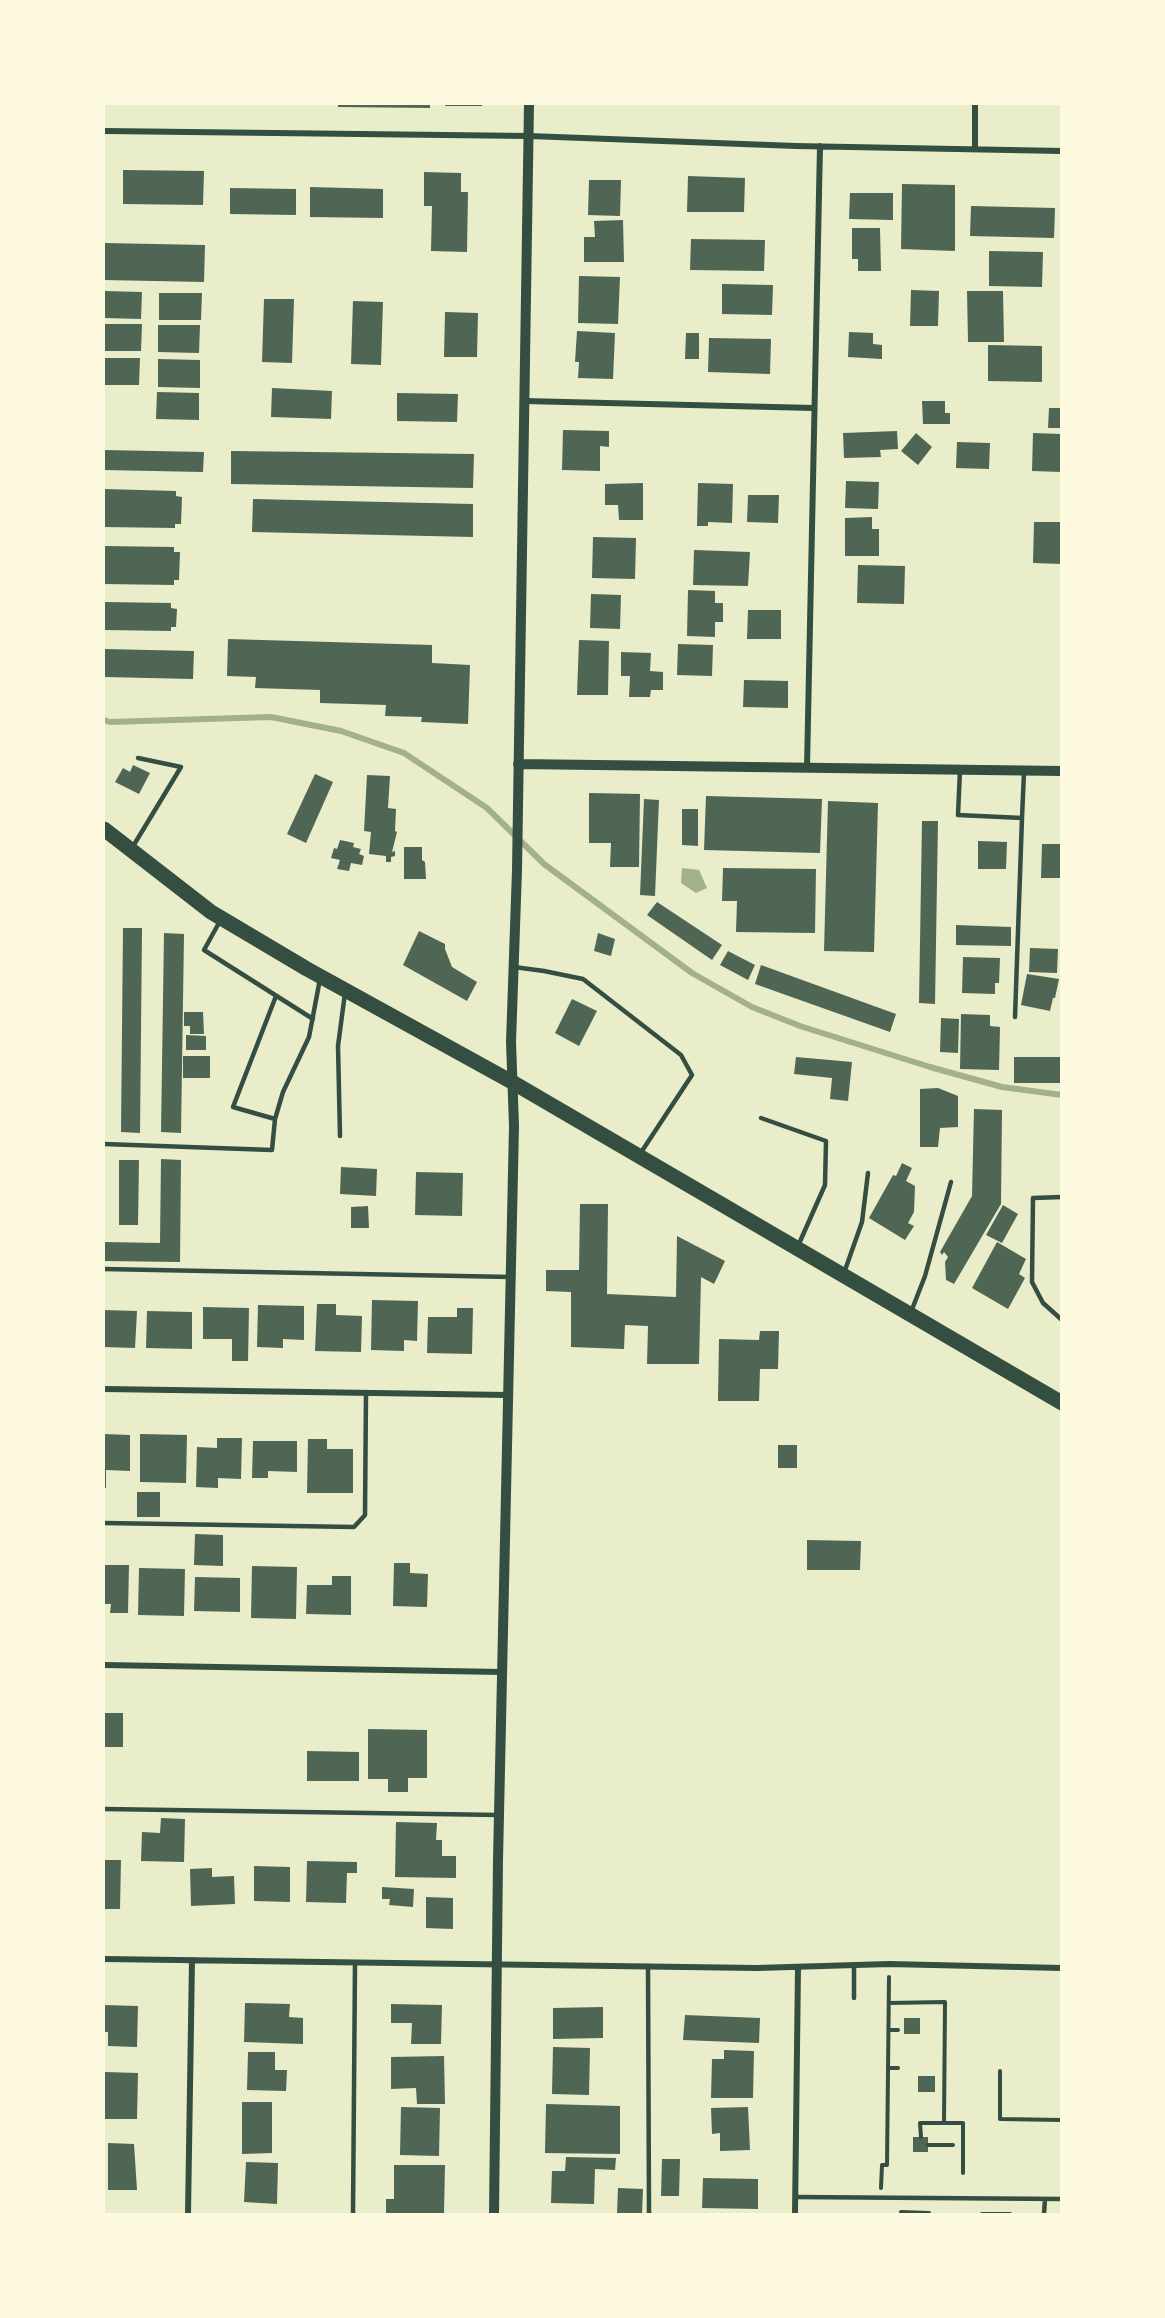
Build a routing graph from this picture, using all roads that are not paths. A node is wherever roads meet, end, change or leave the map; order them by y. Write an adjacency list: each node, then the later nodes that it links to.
1 (530, 104): 4 (street)
2 (975, 104): 6 (street)
3 (104, 131): 4 (street)
4 (529, 136): 5 (street); 8 (street)
5 (820, 146): 6 (street); 9 (street)
6 (975, 148): 7 (street)
7 (1062, 151)
8 (524, 401): 9 (street); 11 (street)
9 (814, 408): 12 (street)
10 (138, 758): 18 (lane)
11 (518, 764): 12 (street); 20 (street)
12 (807, 767): 13 (street)
13 (960, 770): 14 (street); 16 (lane)
14 (1024, 771): 15 (street); 16 (lane)
15 (1062, 771)
16 (1022, 818): 24 (lane)
17 (104, 829): 18 (main road)
18 (131, 850): 19 (main road)
19 (221, 918): 21 (main road); 23 (lane)
20 (514, 968): 26 (street); 31 (lane)
21 (320, 977): 22 (main road); 25 (lane)
22 (345, 991): 26 (main road); 29 (lane)
23 (276, 996): 25 (lane); 28 (lane)
24 (1015, 1017)
25 (313, 1019): 28 (lane)
26 (512, 1082): 31 (main road); 38 (street)
27 (761, 1118): 35 (lane)
28 (275, 1119): 30 (lane)
29 (340, 1136)
30 (104, 1144)
31 (638, 1156): 35 (main road)
32 (868, 1173): 37 (lane)
33 (951, 1182): 40 (lane)
34 (1062, 1197): 41 (lane)
35 (797, 1248): 37 (main road)
36 (104, 1269): 38 (lane)
37 (843, 1275): 40 (main road)
38 (511, 1277): 45 (street)
39 (1062, 1311): 41 (lane)
40 (910, 1315): 46 (main road)
41 (1056, 1315): 42 (lane)
42 (1062, 1320)
43 (104, 1389): 44 (street)
44 (366, 1392): 45 (street); 47 (lane)
45 (508, 1395): 49 (street)
46 (1062, 1403)
47 (104, 1523)
48 (104, 1665): 49 (street)
49 (502, 1672): 51 (street)
50 (104, 1809): 51 (lane)
51 (499, 1815): 55 (street)
52 (104, 1959): 53 (street)
53 (192, 1960): 54 (street); 64 (street)
54 (355, 1963): 55 (street); 65 (lane)
55 (497, 1965): 57 (street); 66 (street)
56 (854, 1965): 58 (street); 59 (street); 60 (lane)
57 (648, 1966): 58 (street); 67 (lane)
58 (798, 1967): 61 (street)
59 (1062, 1968)
60 (854, 1998)
61 (795, 2197): 62 (lane); 68 (street)
62 (1045, 2199): 63 (lane); 69 (lane)
63 (1062, 2199)
64 (188, 2214)
65 (353, 2214)
66 (494, 2214)
67 (649, 2214)
68 (795, 2214)
69 (1044, 2214)

